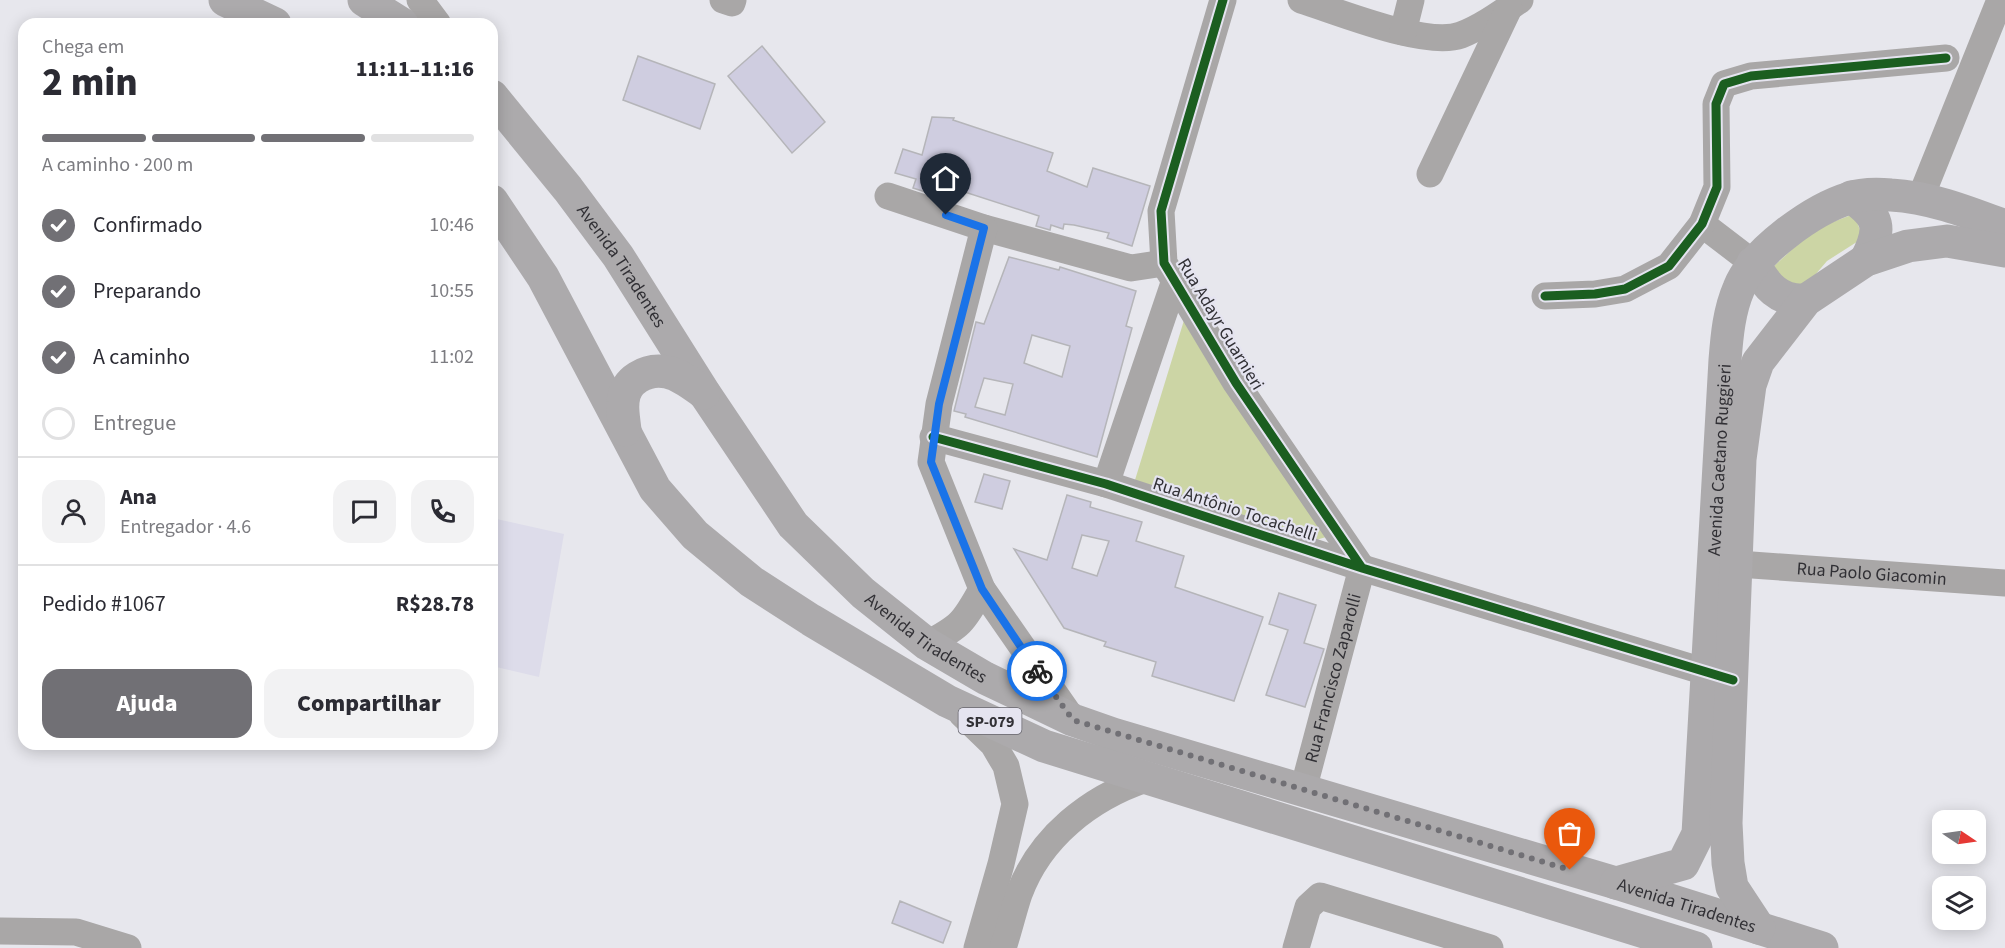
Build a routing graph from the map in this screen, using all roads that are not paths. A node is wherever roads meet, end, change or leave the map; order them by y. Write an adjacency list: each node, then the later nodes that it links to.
1 (225, 0): 11 (main road)
2 (364, 0): 12 (main road)
3 (420, 0): 13 (street)
4 (723, 0): 5 (street)
5 (733, 0)
6 (1223, 0): 28 (street, Rua Adayr Guarnieri)
7 (1301, 0): 14 (street)
8 (1411, 0): 14 (street)
9 (2000, 0): 20 (street)
10 (1514, 4): 14 (street); 17 (street)
11 (262, 18)
12 (392, 18)
13 (434, 18)
14 (1403, 32)
15 (1946, 57): 22 (street)
16 (498, 103): 31 (main road, Avenida Tiradentes / SP-079)
17 (1430, 174)
18 (888, 196): 24 (street)
19 (1851, 197): 20 (main road, Avenida Caetano Ruggieri); 26 (main road); 27 (main road, Avenida Caetano Ruggieri)
20 (1920, 199): 23 (main road, Avenida Caetano Ruggieri)
21 (498, 210): 32 (main road, Avenida Tiradentes / SP-079)
22 (1702, 224): 27 (street); 29 (street)
23 (2005, 226)
24 (984, 228): 28 (street); 33 (street)
25 (2005, 251): 26 (main road, Avenida Caetano Ruggieri)
26 (1866, 260): 30 (main road, Avenida Caetano Ruggieri)
27 (1753, 263): 30 (main road); 40 (main road, Avenida Caetano Ruggieri)
28 (1169, 273): 34 (street); 36 (street, Rua Adayr Guarnieri)
29 (1545, 296)
30 (1806, 300): 35 (main road, Avenida Caetano Ruggieri)
31 (705, 394): 32 (main road); 39 (main road, Avenida Tiradentes / SP-079)
32 (625, 430): 41 (main road, Avenida Tiradentes / SP-079)
33 (933, 437): 34 (street, Rua Antônio Tocachelli); 38 (street)
34 (1107, 484): 36 (street, Rua Antônio Tocachelli)
35 (1738, 564): 37 (street, Rua Paolo Giacomin); 40 (main road, Avenida Caetano Ruggieri)
36 (1362, 567): 40 (street, Rua Antônio Tocachelli); 44 (street, Rua Francisco Zaparolli)
37 (2005, 583)
38 (982, 589): 39 (street); 42 (street)
39 (927, 644): 42 (main road, Avenida Tiradentes / SP-079)
40 (1720, 677): 45 (main road, Avenida Caetano Ruggieri); 49 (main road, Avenida Caetano Ruggieri)
41 (947, 701): 43 (main road, Avenida Tiradentes / SP-079); 46 (street)
42 (1073, 720): 44 (main road, Avenida Tiradentes / SP-079)
43 (1146, 779): 47 (street); 52 (main road, Avenida Tiradentes / SP-079)
44 (1303, 790): 48 (main road, Avenida Tiradentes / SP-079)
45 (1683, 864): 48 (main road); 49 (main road)
46 (1000, 870): 47 (street); 54 (street)
47 (1027, 878): 55 (street)
48 (1616, 883): 50 (main road, Avenida Tiradentes / SP-079)
49 (1732, 887): 50 (main road, Avenida Caetano Ruggieri)
50 (1759, 928): 59 (main road, Avenida Tiradentes / SP-079)
51 (0, 931): 53 (street)
52 (1629, 938): 58 (main road, Avenida Tiradentes / SP-079)
53 (128, 948)
54 (977, 948)
55 (1003, 948)
56 (1296, 948): 57 (street)
57 (1490, 948)
58 (1696, 948)
59 (1822, 948)

